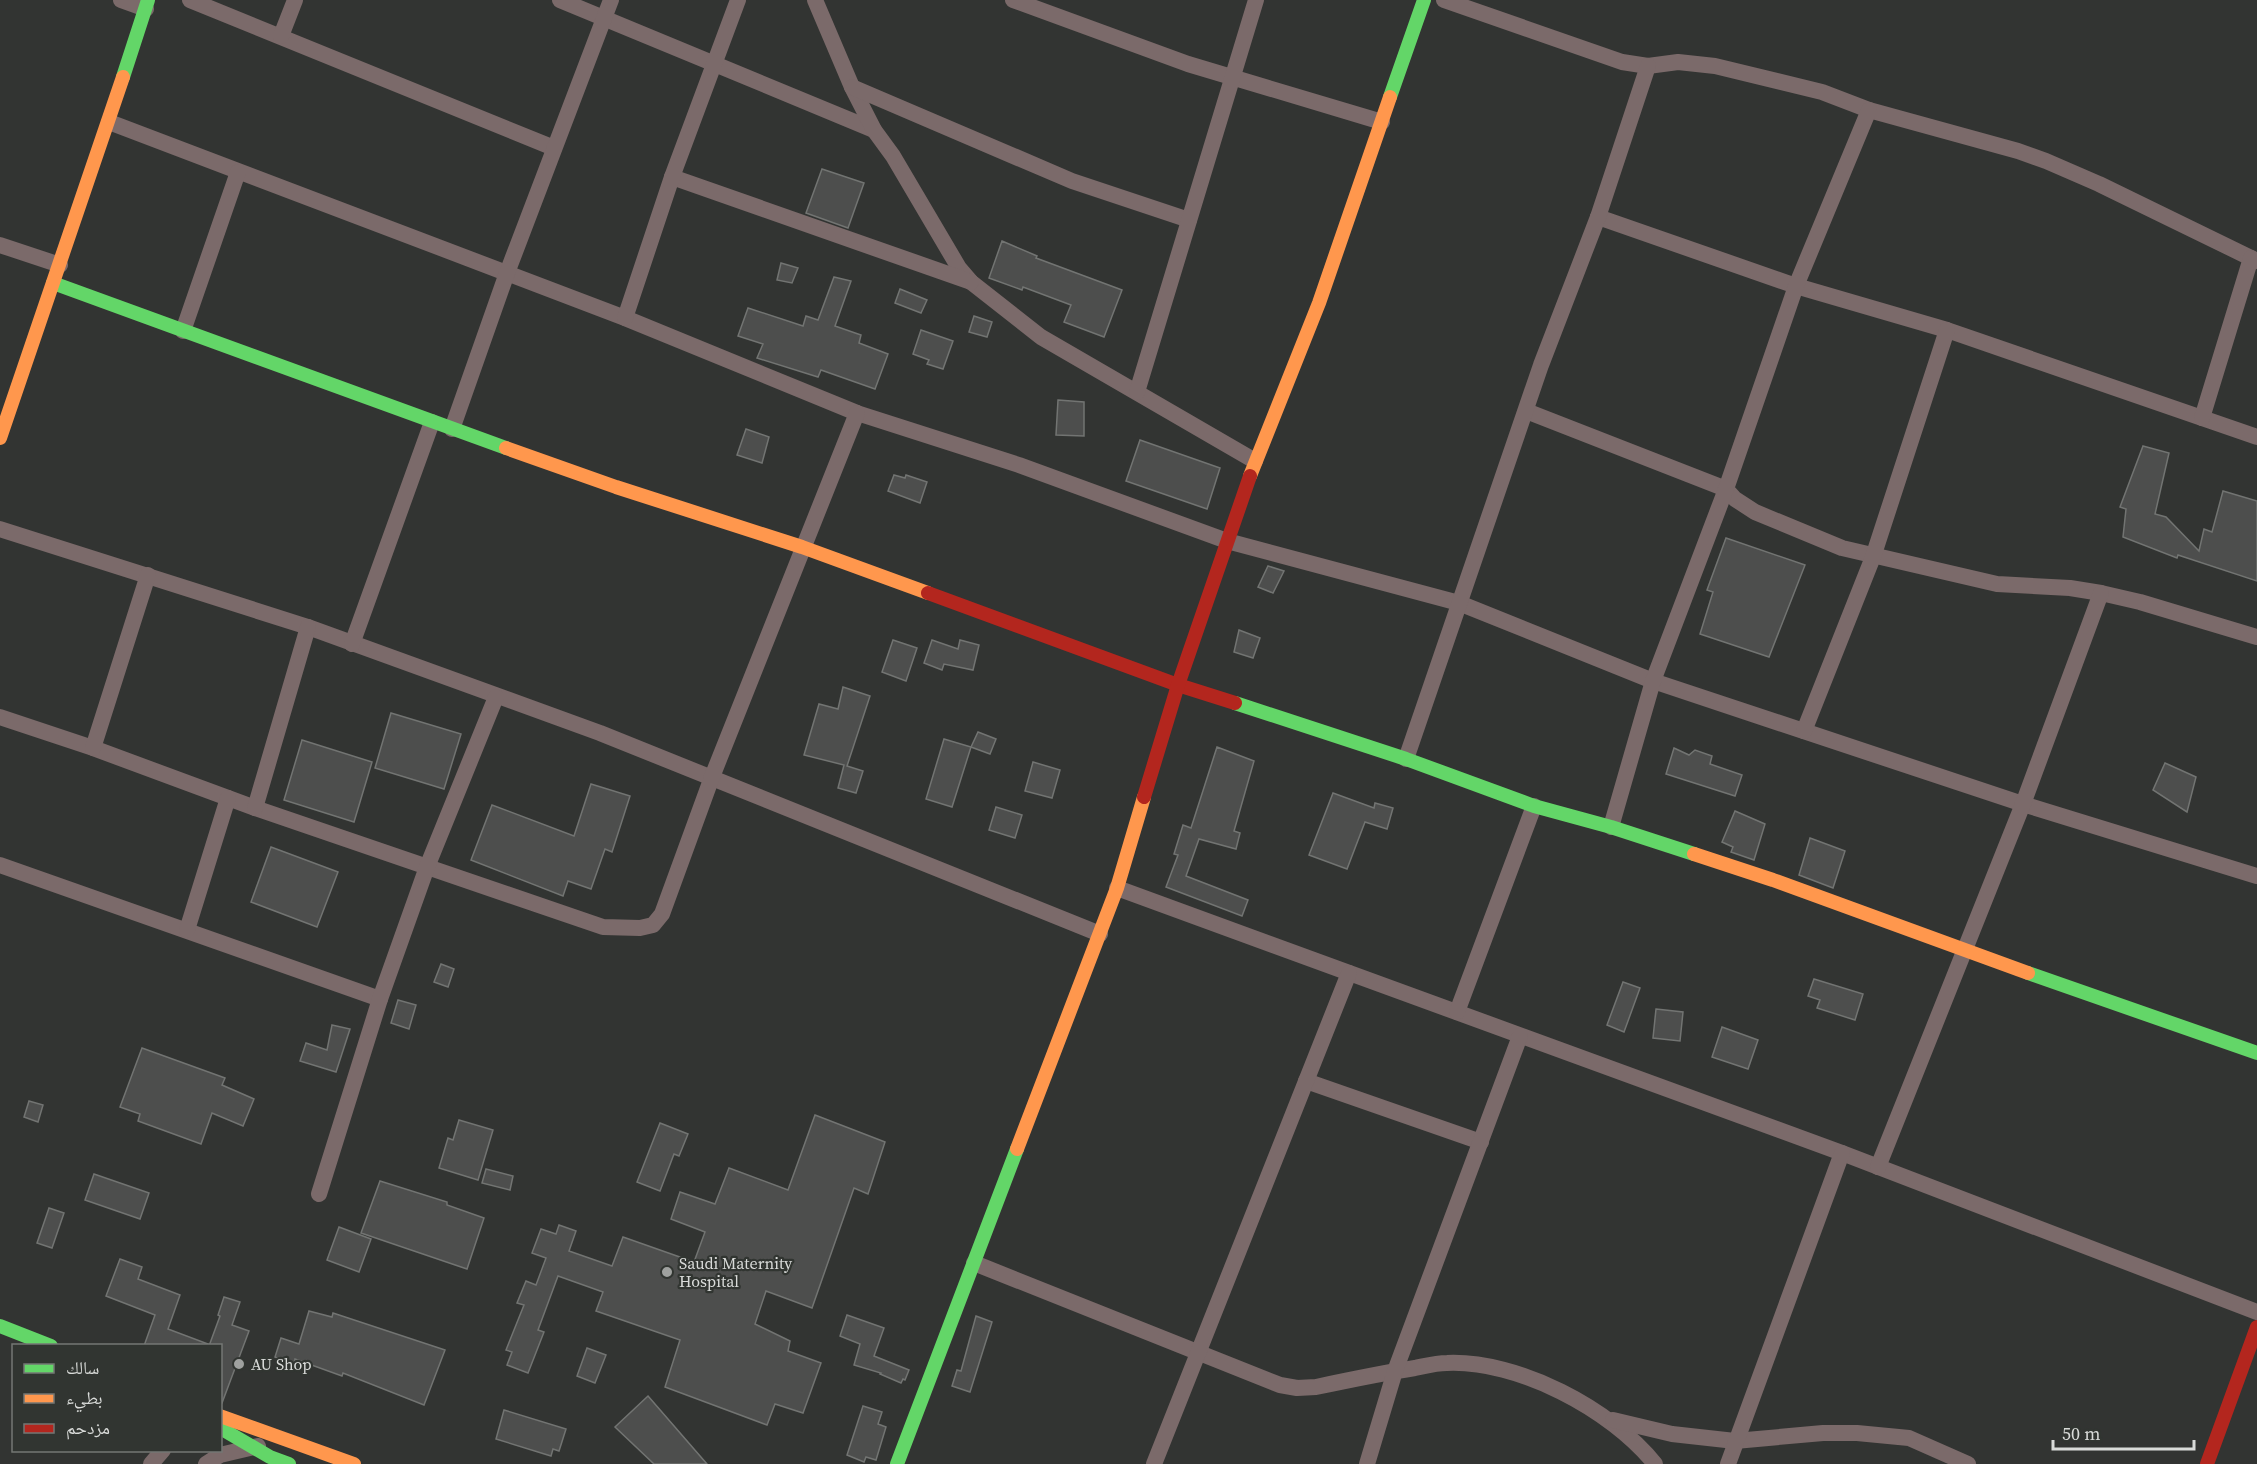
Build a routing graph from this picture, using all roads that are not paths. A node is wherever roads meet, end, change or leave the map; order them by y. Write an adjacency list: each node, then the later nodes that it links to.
1 (121, 0): 12 (street)
2 (190, 0): 14 (street)
3 (296, 0): 14 (street)
4 (560, 0): 13 (street)
5 (611, 0): 13 (street)
6 (738, 0): 15 (street)
7 (815, 0): 18 (street)
8 (1013, 0): 17 (street)
9 (1256, 0): 17 (street)
10 (1424, 0): 21 (street)
11 (1444, 0): 16 (street)
12 (147, 4): 20 (street)
13 (604, 19): 15 (street); 23 (street)
14 (281, 36): 23 (street)
15 (714, 64): 22 (street); 25 (street)
16 (1648, 66): 19 (street); 26 (street)
17 (1233, 78): 21 (street); 27 (street)
18 (852, 87): 22 (street); 27 (street)
19 (1869, 110): 29 (street); 34 (street)
20 (109, 122): 24 (street); 30 (street)
21 (1382, 122): 47 (street)
22 (874, 130): 32 (street)
23 (554, 148): 31 (street)
24 (238, 172): 31 (street); 37 (street)
25 (672, 177): 32 (street); 35 (street)
26 (1598, 217): 34 (street); 40 (street)
27 (1189, 220): 39 (street)
28 (0, 245): 30 (street)
29 (2254, 260): 42 (street)
30 (60, 265): 33 (street)
31 (507, 273): 35 (street); 44 (street)
32 (971, 282): 39 (street)
33 (53, 283): 37 (street); 38 (street)
34 (1796, 286): 36 (street); 48 (street)
35 (625, 318): 41 (street)
36 (1947, 330): 42 (street); 52 (street)
37 (183, 331): 43 (street)
38 (7, 390): 46 (street)
39 (1137, 392): 47 (street)
40 (1526, 411): 48 (street); 55 (street)
41 (857, 413): 50 (street); 51 (street)
42 (2202, 418): 45 (street)
43 (432, 422): 44 (street); 58 (street)
44 (452, 429): 51 (street)
45 (2257, 437)
46 (0, 438)
47 (1255, 461): 50 (street)
48 (1726, 489): 52 (street); 59 (street)
49 (0, 529): 53 (street)
50 (1227, 541): 55 (street); 60 (street)
51 (802, 547): 60 (street); 66 (street)
52 (1874, 557): 54 (street); 63 (street)
53 (148, 574): 56 (street); 64 (street)
54 (2101, 593): 57 (street); 68 (street)
55 (1459, 603): 59 (street); 65 (street)
56 (308, 627): 58 (street); 70 (street)
57 (2257, 637)
58 (352, 644): 61 (street)
59 (1653, 681): 63 (street); 71 (street)
60 (1178, 685): 65 (street); 75 (street)
61 (496, 697): 66 (street); 73 (street)
62 (0, 717): 64 (street)
63 (1804, 731): 68 (street)
64 (93, 748): 67 (street)
65 (1406, 759): 69 (street)
66 (712, 777): 73 (street); 77 (street)
67 (228, 798): 70 (street); 76 (street)
68 (2023, 804): 74 (street); 78 (street)
69 (1534, 806): 71 (street); 81 (street)
70 (255, 808): 73 (street)
71 (1611, 827): 78 (street)
72 (0, 865): 76 (street)
73 (427, 867): 80 (street)
74 (2257, 876)
75 (1117, 888): 77 (street); 79 (street)
76 (187, 930): 80 (street)
77 (1100, 934): 89 (street)
78 (1964, 951): 83 (street); 87 (street)
79 (1349, 973): 81 (street); 84 (street)
80 (381, 999): 88 (street)
81 (1457, 1012): 82 (street)
82 (1520, 1036): 85 (street); 86 (street)
83 (2257, 1053)
84 (1306, 1081): 85 (street); 94 (street)
85 (1481, 1142): 95 (street)
86 (1842, 1153): 87 (street); 101 (street)
87 (1878, 1167): 90 (street)
88 (319, 1194)
89 (974, 1263): 94 (street); 108 (street)
90 (2257, 1312)
91 (0, 1326): 93 (street)
92 (2257, 1327): 114 (street)
93 (46, 1344)
94 (1198, 1352): 95 (street); 109 (street)
95 (1395, 1371): 96 (street); 110 (street)
96 (1606, 1418): 101 (street); 111 (street)
97 (222, 1425): 99 (street)
98 (222, 1426): 102 (street)
99 (244, 1426): 100 (street)
100 (278, 1437): 102 (street); 107 (street)
101 (1735, 1441): 112 (street); 113 (street)
102 (253, 1448): 105 (street); 106 (street)
103 (161, 1452): 104 (street)
104 (151, 1464)
105 (206, 1464)
106 (289, 1464)
107 (354, 1464)
108 (897, 1464)
109 (1154, 1464)
110 (1367, 1464)
111 (1654, 1464)
112 (1728, 1464)
113 (1968, 1464)
114 (2207, 1464)

